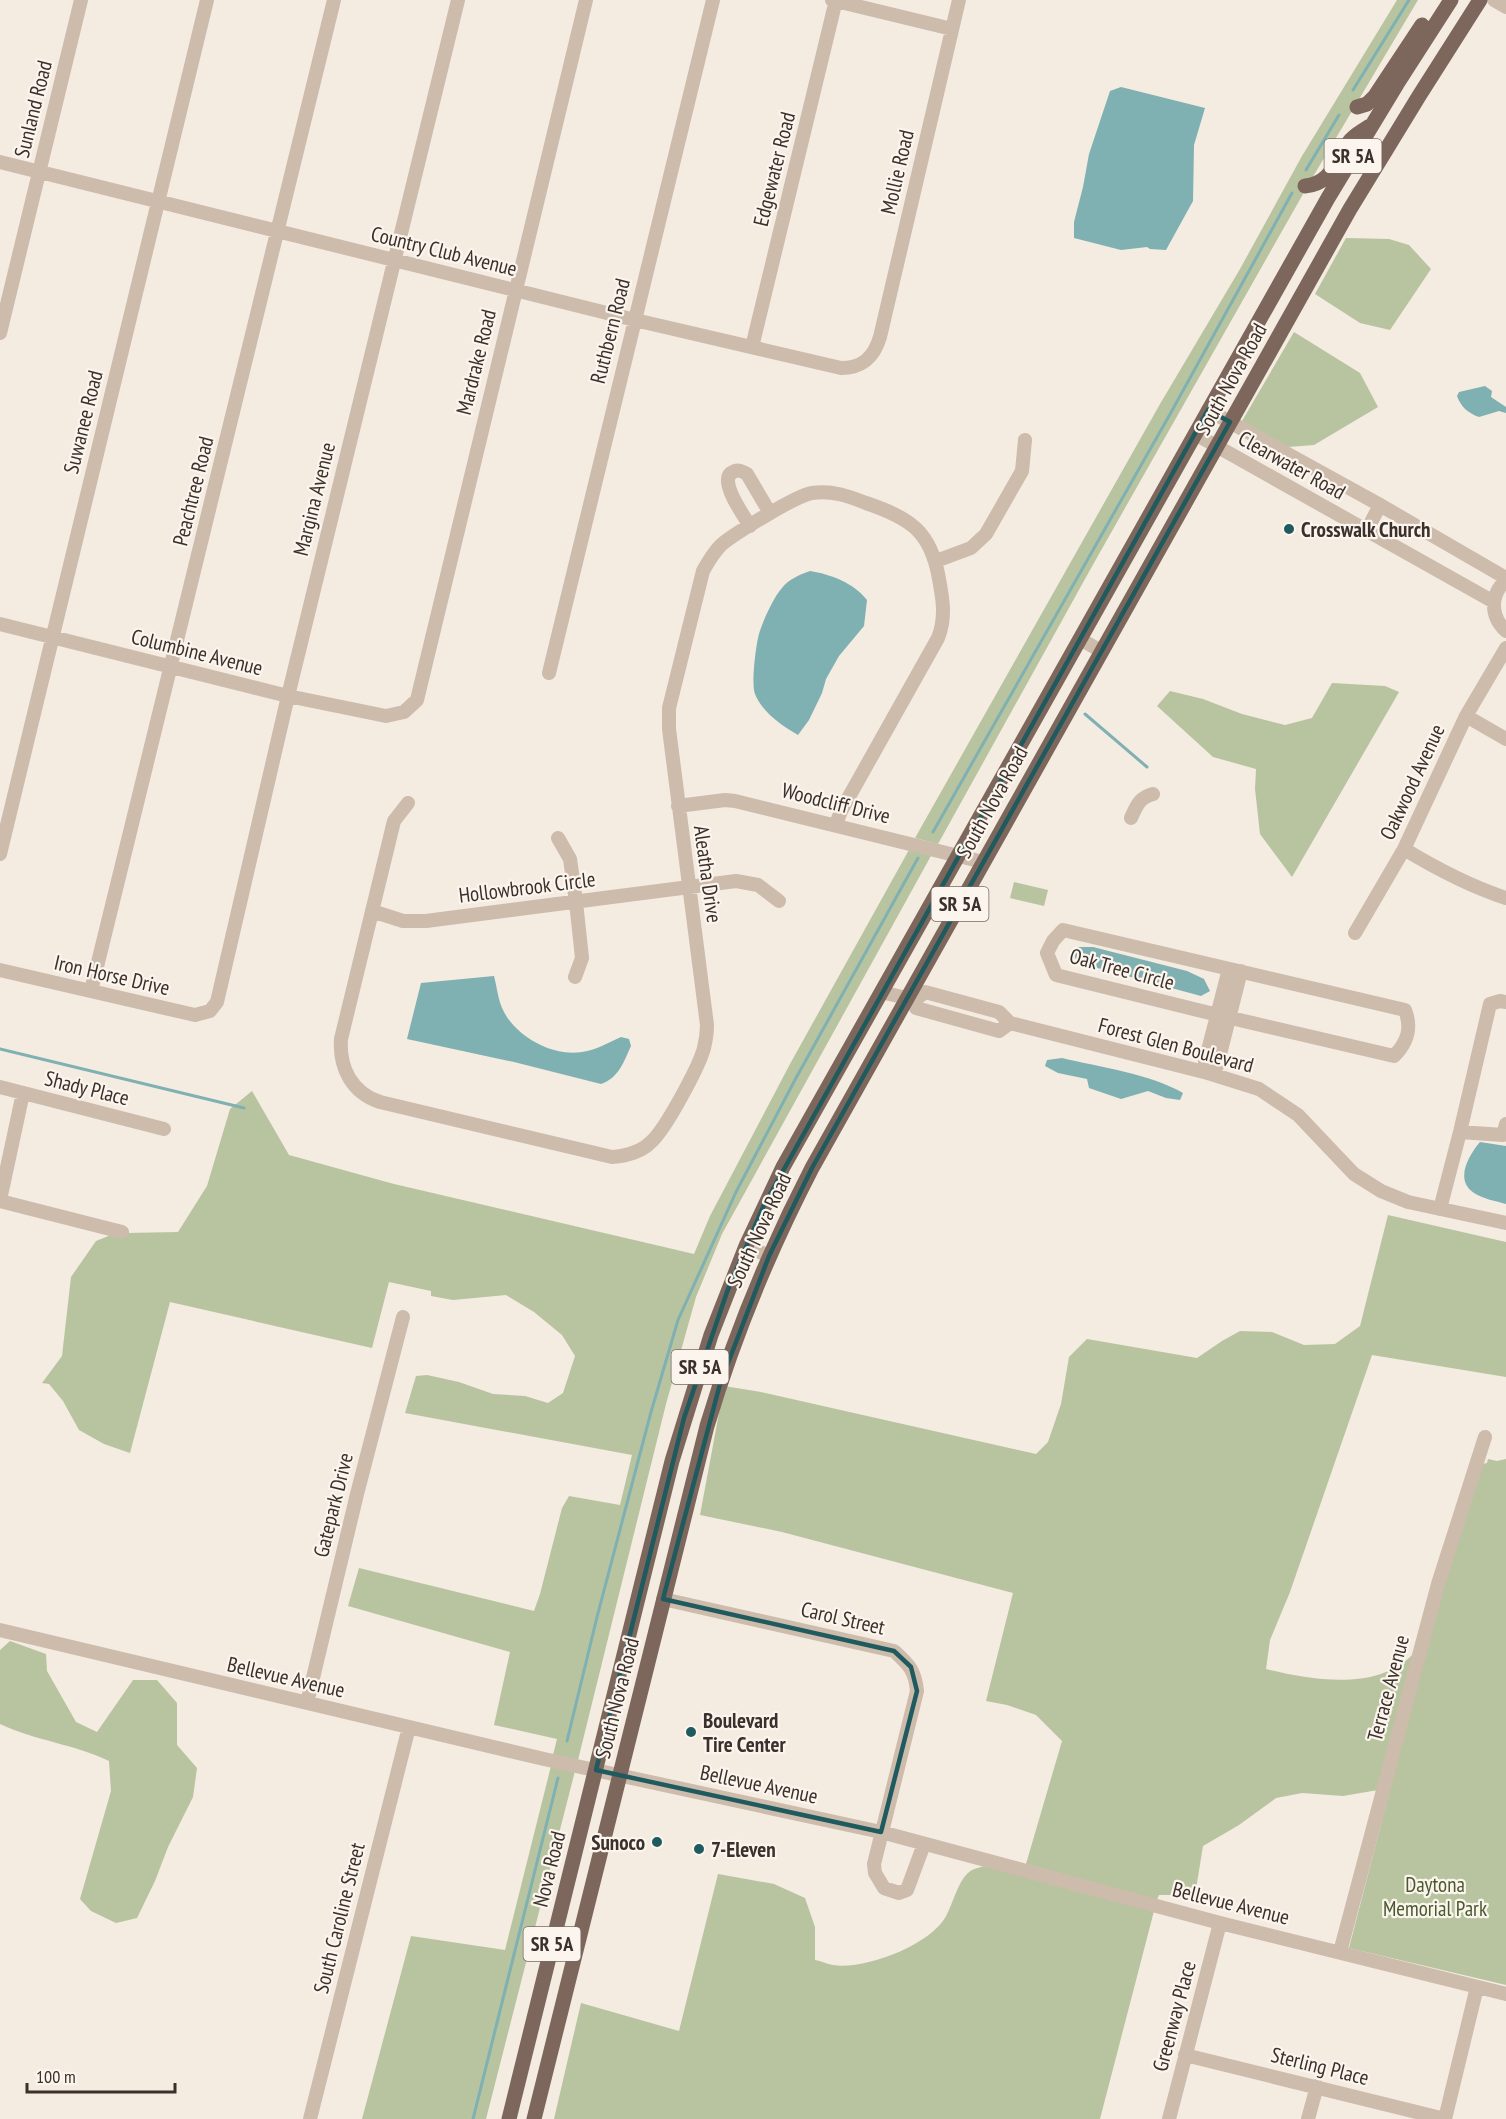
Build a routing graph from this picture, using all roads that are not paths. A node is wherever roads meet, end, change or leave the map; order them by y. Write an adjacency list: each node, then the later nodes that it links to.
1 (81, 0): 17 (street, Sunland Road)
2 (207, 0): 19 (street, Suwanee Road)
3 (334, 0): 20 (street, Peachtree Road)
4 (458, 0): 21 (street, Margina Avenue)
5 (586, 0): 22 (street, Mardrake Road)
6 (712, 0): 23 (street, Ruthbern Road)
7 (835, 0): 13 (street); 25 (street, Edgewater Road)
8 (959, 0): 13 (street, Mollie Road)
9 (1480, 0): 28 (main road, South Nova Road / SR 5A)
10 (1494, 0): 12 (street)
11 (1448, 5): 14 (main road); 15 (main road, South Nova Road / SR 5A)
12 (1506, 7)
13 (952, 29): 26 (street, Mollie Road)
14 (1357, 107)
15 (1373, 124): 18 (main road); 27 (main road, South Nova Road / SR 5A)
16 (0, 162): 17 (street, Country Club Avenue)
17 (39, 172): 19 (street, Country Club Avenue); 24 (street, Sunland Road)
18 (1305, 186)
19 (158, 201): 20 (street, Country Club Avenue); 41 (street, Suwanee Road)
20 (277, 231): 21 (street, Country Club Avenue); 45 (street, Peachtree Road)
21 (394, 260): 22 (street, Country Club Avenue); 47 (street, Margina Avenue)
22 (515, 290): 23 (street, Country Club Avenue); 48 (street, Mardrake Road)
23 (635, 320): 25 (street, Country Club Avenue); 46 (street, Ruthbern Road)
24 (0, 333)
25 (752, 347): 26 (street, Country Club Avenue)
26 (874, 352)
27 (1208, 410): 28 (street, Clearwater Road); 29 (main road, South Nova Road / SR 5A)
28 (1230, 422): 31 (main road, South Nova Road / SR 5A); 32 (street, Clearwater Road)
29 (1195, 434): 31 (street, Clearwater Road); 42 (main road, South Nova Road / SR 5A)
30 (1025, 440): 36 (street)
31 (1217, 447): 35 (street, Clearwater Road); 44 (main road, South Nova Road / SR 5A)
32 (1380, 505): 35 (street); 37 (street, Clearwater Road)
33 (770, 513): 34 (street, Aleatha Drive); 34 (street); 36 (street, Aleatha Drive)
34 (750, 526): 53 (street, Aleatha Drive)
35 (1367, 530): 38 (street, Clearwater Road)
36 (936, 561): 55 (street, Aleatha Drive)
37 (1506, 579): 38 (street)
38 (1494, 602): 40 (street)
39 (0, 624): 41 (street, Columbine Avenue)
40 (1506, 631)
41 (52, 637): 45 (street, Columbine Avenue); 58 (street, Suwanee Road)
42 (1080, 639): 44 (street); 59 (main road, South Nova Road / SR 5A)
43 (1506, 648): 49 (street, Oakwood Avenue)
44 (1101, 651): 60 (main road, South Nova Road / SR 5A)
45 (171, 667): 47 (street, Columbine Avenue); 70 (street, Peachtree Road)
46 (549, 673)
47 (288, 696): 48 (street, Columbine Avenue); 74 (street, Margina Avenue)
48 (386, 716)
49 (1466, 716): 50 (street); 57 (street, Oakwood Avenue)
50 (1506, 739)
51 (1153, 794): 54 (street)
52 (408, 803): 65 (street, Aleatha Drive)
53 (678, 806): 55 (street, Woodcliff Drive); 61 (street, Aleatha Drive)
54 (1131, 818)
55 (836, 825): 59 (street, Woodcliff Drive)
56 (558, 838): 64 (street)
57 (1404, 849): 62 (street); 66 (street, Oakwood Avenue)
58 (0, 854)
59 (959, 855): 60 (street, Woodcliff Drive); 71 (main road, South Nova Road / SR 5A)
60 (983, 862): 72 (main road, South Nova Road / SR 5A)
61 (689, 885): 63 (street, Hollowbrook Circle); 64 (street, Hollowbrook Circle); 65 (street, Aleatha Drive)
62 (1506, 898)
63 (779, 901)
64 (576, 902): 65 (street, Hollowbrook Circle); 69 (street)
65 (372, 911)
66 (1355, 933)
67 (0, 970): 70 (street, Iron Horse Drive)
68 (1235, 970): 75 (street); 75 (street, Oak Tree Circle); 75 (street, Oak Tree Circle)
69 (575, 977)
70 (91, 991): 74 (street, Iron Horse Drive)
71 (881, 992): 72 (street); 86 (main road, South Nova Road / SR 5A)
72 (911, 999): 76 (street, Forest Glen Boulevard); 87 (main road, South Nova Road / SR 5A)
73 (1506, 1002): 81 (street)
74 (213, 1007)
75 (1224, 1016): 76 (street)
76 (1208, 1073): 83 (street, Forest Glen Boulevard)
77 (0, 1087): 78 (street, Shady Place)
78 (23, 1094): 80 (street, Shady Place); 82 (street)
79 (1506, 1124): 81 (street)
80 (164, 1129)
81 (1460, 1132): 83 (street)
82 (0, 1200): 85 (street)
83 (1440, 1209): 84 (street, Forest Glen Boulevard)
84 (1506, 1223)
85 (122, 1232)
86 (746, 1246): 87 (street); 94 (main road, South Nova Road / SR 5A)
87 (768, 1256): 90 (main road, South Nova Road / SR 5A)
88 (403, 1317): 92 (street, Gatepark Drive)
89 (1485, 1437): 99 (street, Terrace Avenue)
90 (663, 1599): 95 (main road, South Nova Road / SR 5A); 96 (street, Carol Street)
91 (0, 1630): 92 (street, Bellevue Avenue)
92 (307, 1703): 93 (street, Bellevue Avenue)
93 (409, 1727): 94 (street, Bellevue Avenue); 104 (street, South Caroline Street)
94 (596, 1770): 95 (street, Bellevue Avenue); 105 (main road, Nova Road / SR 5A)
95 (620, 1775): 96 (street, Bellevue Avenue); 106 (main road, SR 5A)
96 (881, 1832): 97 (street, Bellevue Avenue); 97 (street, Carol Street)
97 (924, 1844): 98 (street, Bellevue Avenue)
98 (1220, 1923): 99 (street, Bellevue Avenue); 102 (street, Greenway Place)
99 (1340, 1952): 100 (street, Bellevue Avenue)
100 (1477, 1987): 101 (street, Bellevue Avenue); 109 (street)
101 (1506, 1994)
102 (1185, 2055): 103 (street, Sterling Place); 107 (street, Greenway Place)
103 (1317, 2086): 108 (street); 109 (street, Sterling Place)
104 (310, 2119)
105 (508, 2119)
106 (534, 2119)
107 (1168, 2119)
108 (1308, 2119)
109 (1444, 2119)

